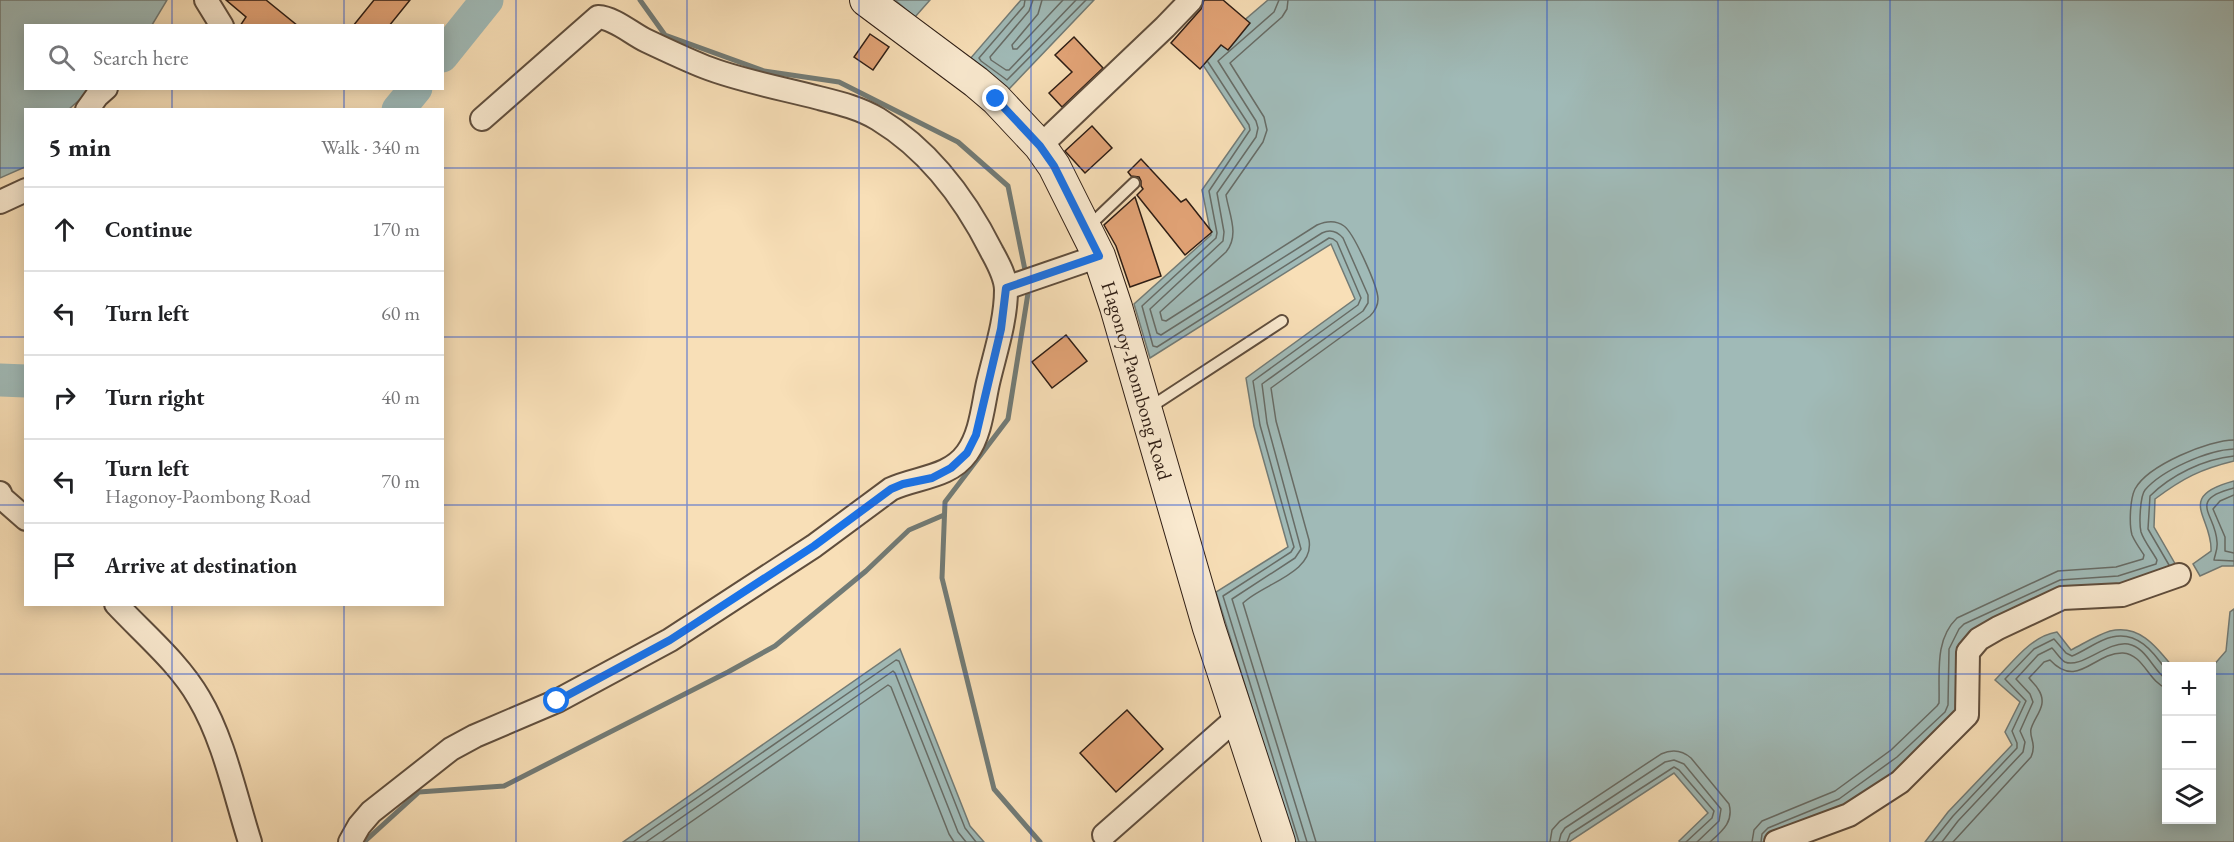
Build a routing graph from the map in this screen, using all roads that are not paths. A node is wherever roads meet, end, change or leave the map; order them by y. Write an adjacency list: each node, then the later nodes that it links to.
1 (206, 0): 4 (street)
2 (866, 0): 8 (main road, Hagonoy-Paombong Road)
3 (1191, 0): 8 (street)
4 (221, 24)
5 (104, 90): 6 (street)
6 (88, 108)
7 (482, 119): 13 (street)
8 (1040, 146): 12 (main road, Hagonoy-Paombong Road)
9 (1134, 183): 12 (lane)
10 (24, 191): 11 (street)
11 (0, 202)
12 (1092, 242): 13 (street); 15 (main road, Hagonoy-Paombong Road)
13 (1024, 282): 23 (street)
14 (1282, 321): 15 (lane)
15 (1146, 410): 20 (main road, Hagonoy-Paombong Road)
16 (1, 496): 17 (street)
17 (24, 517)
18 (2179, 575): 25 (street)
19 (118, 606): 22 (street)
20 (1238, 717): 21 (street); 24 (main road, Hagonoy-Paombong Road)
21 (1104, 835)
22 (250, 842)
23 (350, 842)
24 (1279, 842)
25 (1776, 842)

